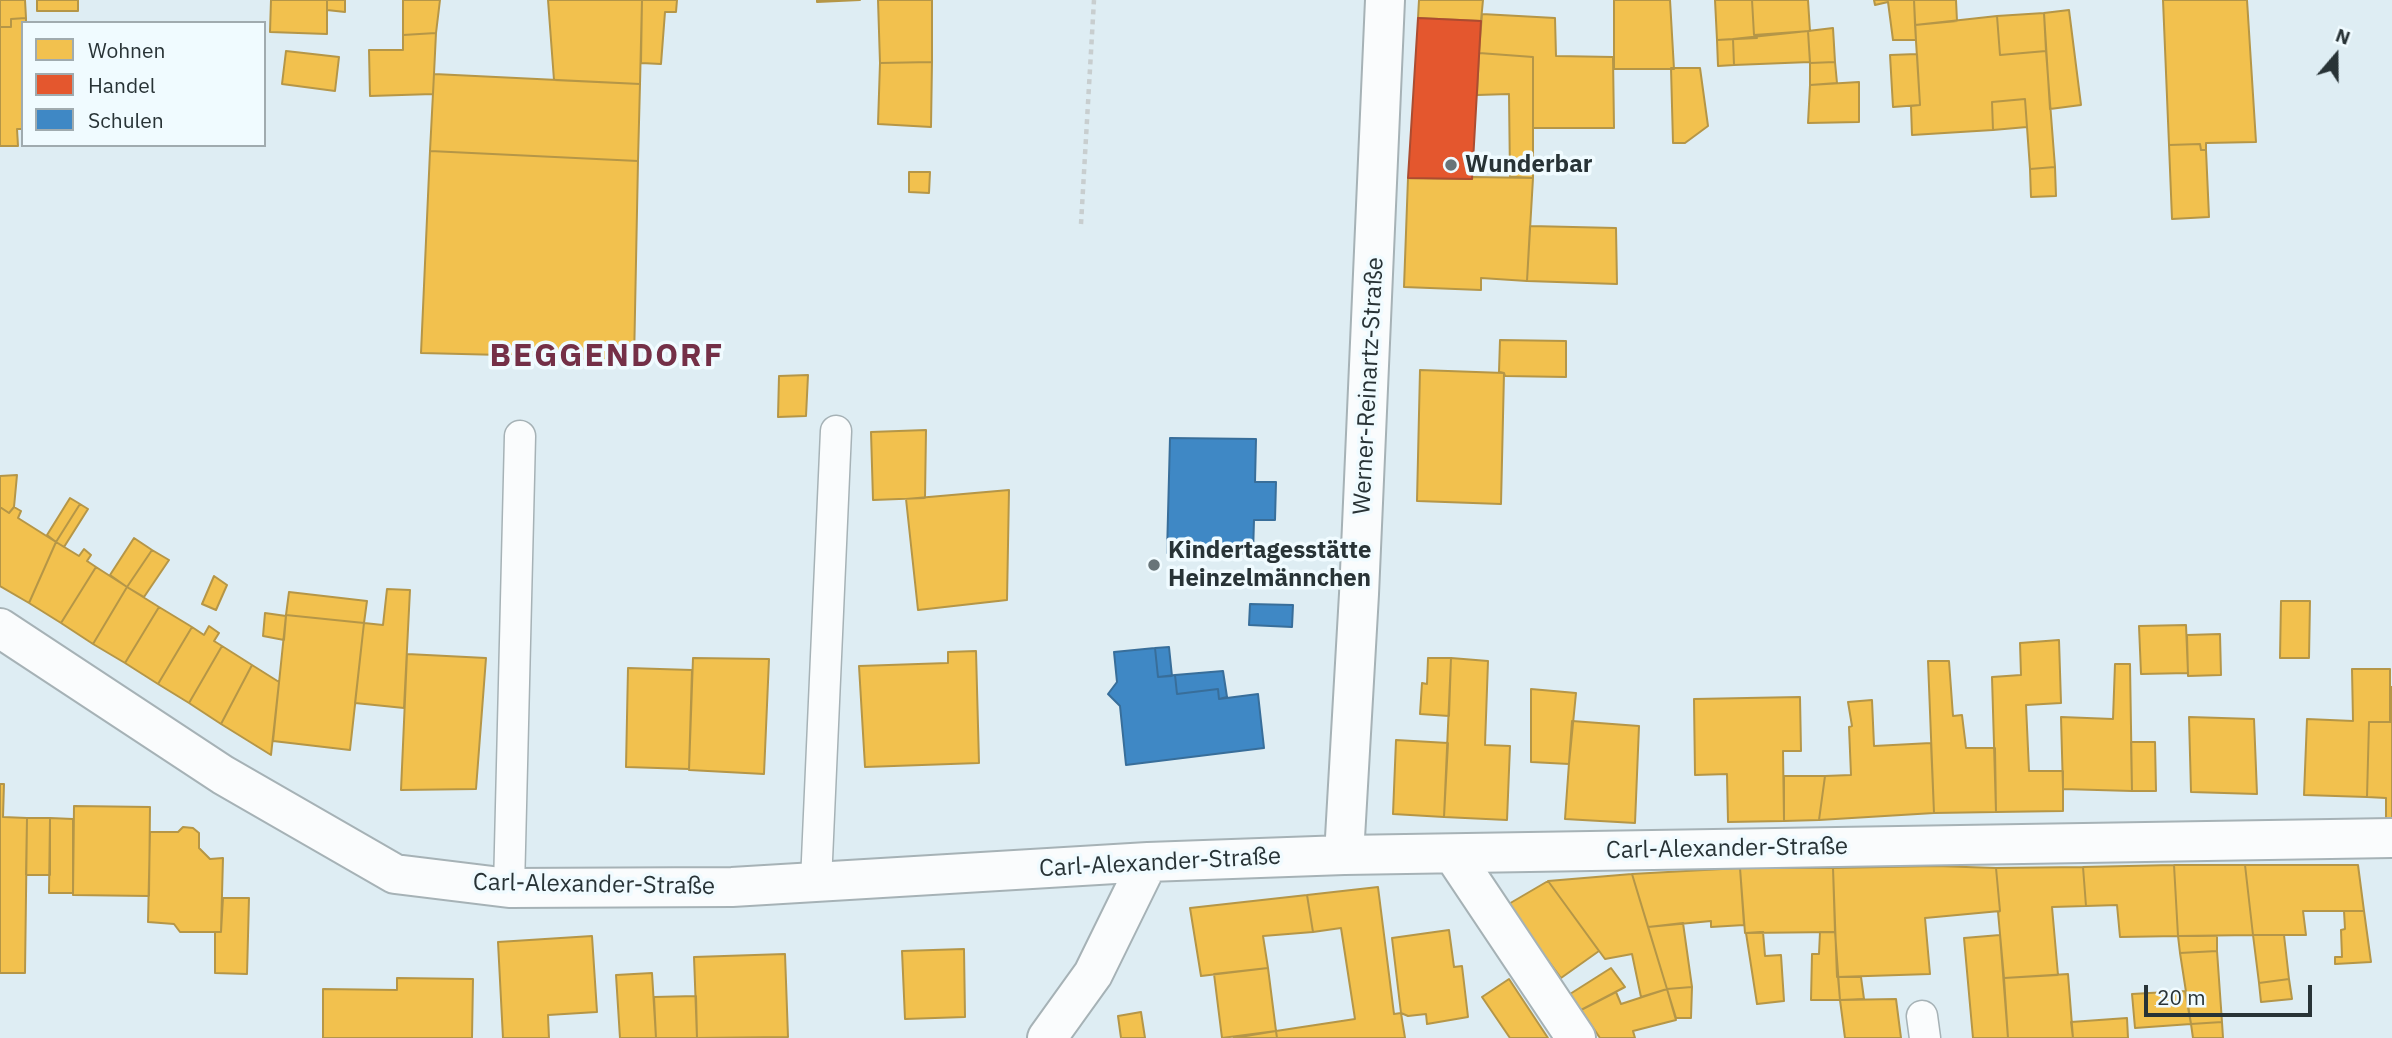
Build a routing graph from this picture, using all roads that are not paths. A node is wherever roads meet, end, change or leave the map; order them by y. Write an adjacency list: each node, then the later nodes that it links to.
1 (1385, 0): 7 (street, Werner-Reinartz-Straße)
2 (836, 431): 9 (lane)
3 (520, 436): 10 (lane)
4 (0, 628): 10 (street, Carl-Alexander-Straße)
5 (2392, 838): 6 (street, Carl-Alexander-Straße)
6 (1453, 854): 7 (street, Carl-Alexander-Straße); 12 (street)
7 (1344, 855): 8 (street, Carl-Alexander-Straße)
8 (1148, 862): 9 (street, Carl-Alexander-Straße); 11 (street)
9 (816, 882): 10 (street, Carl-Alexander-Straße)
10 (509, 888)
11 (1047, 1038)
12 (1576, 1038)

